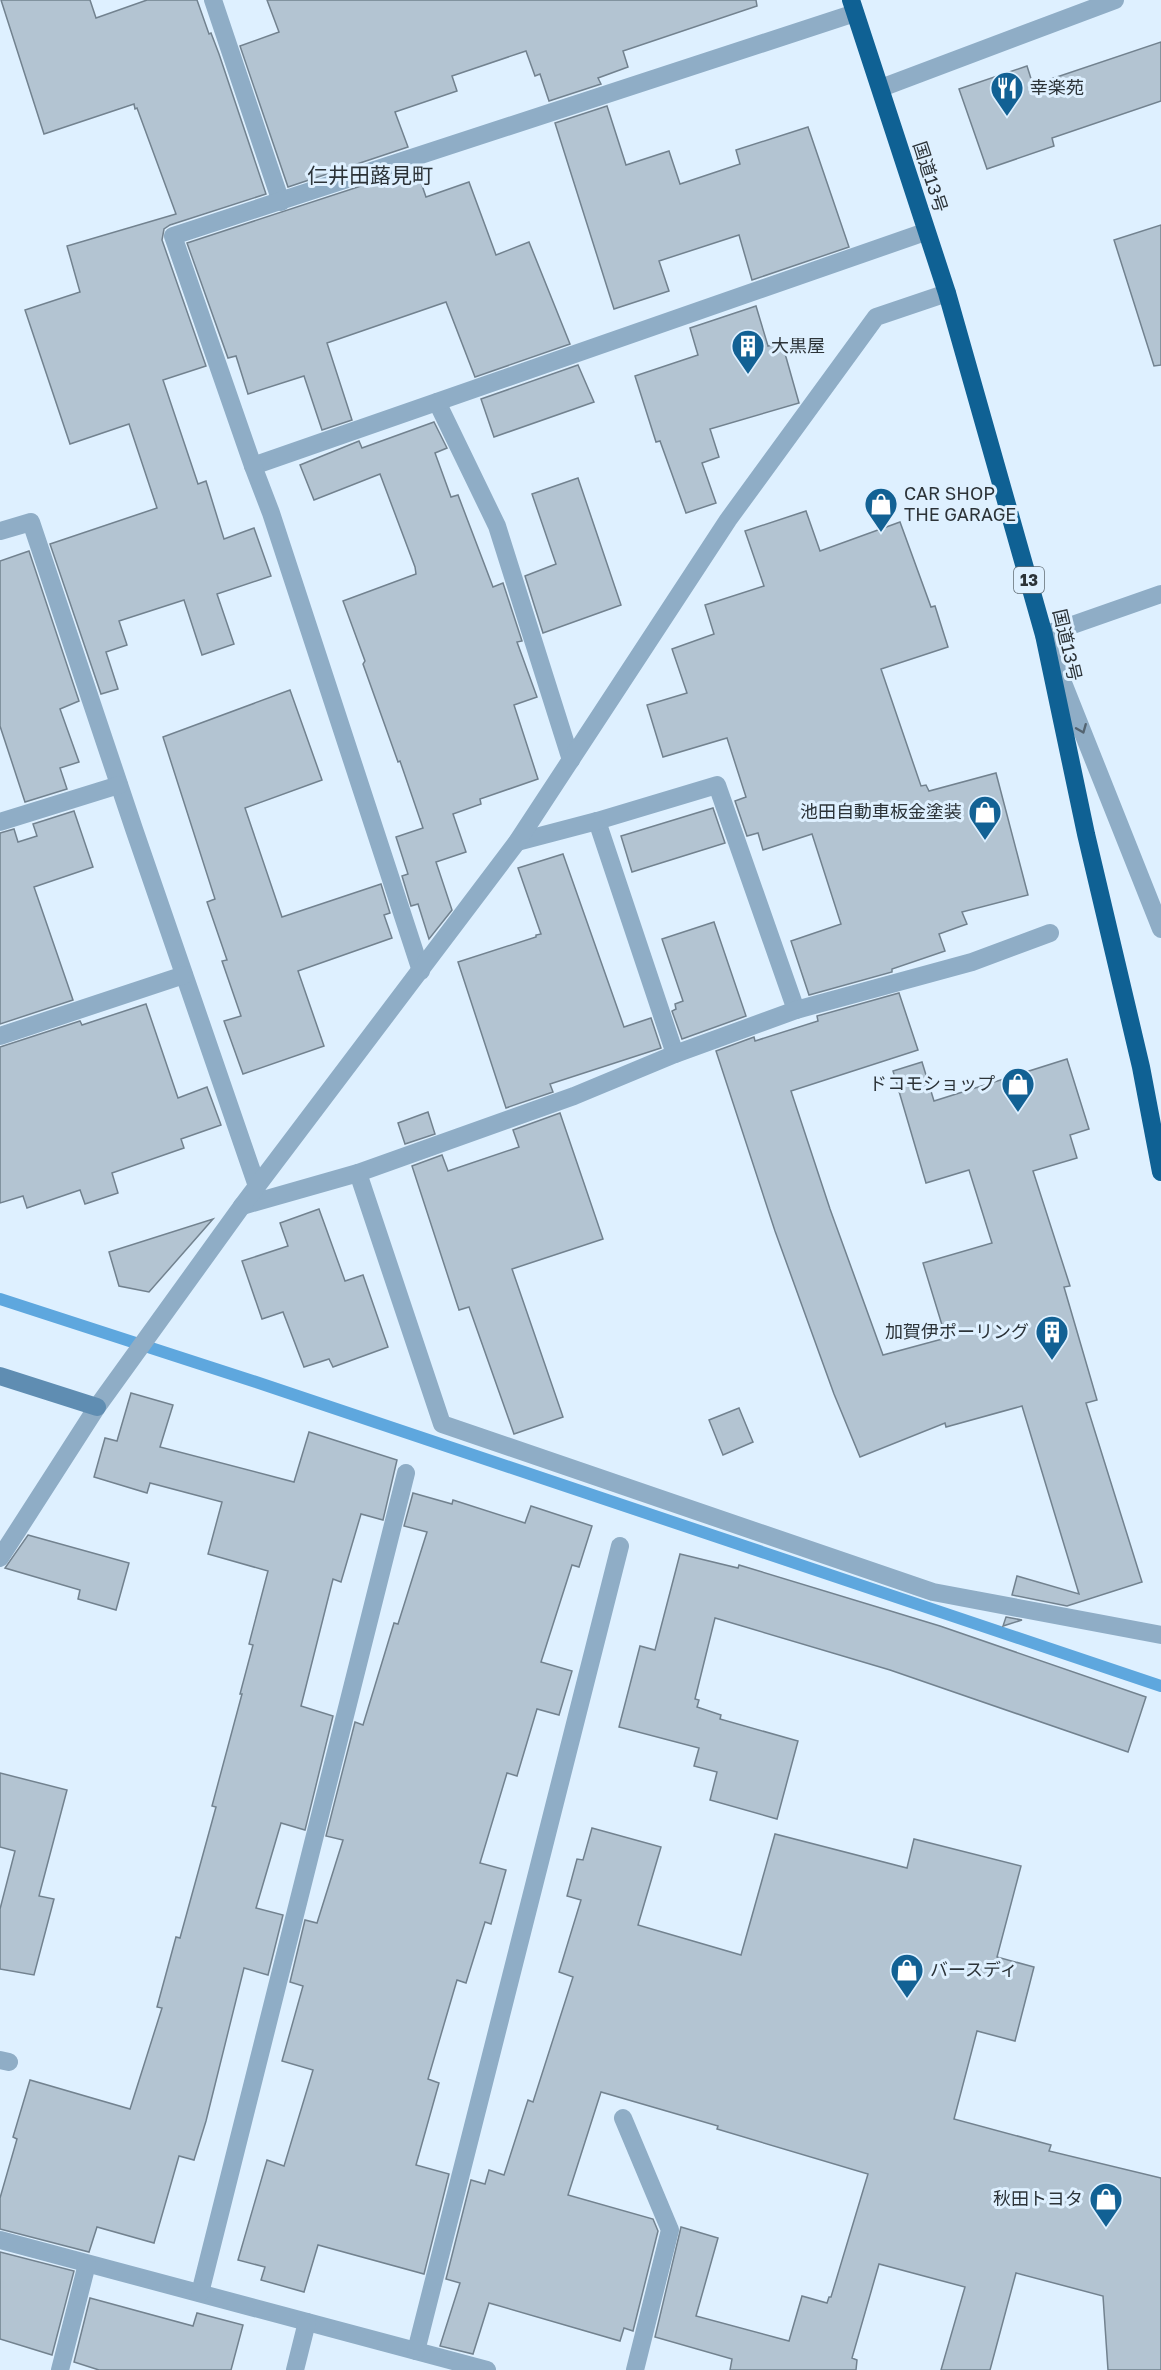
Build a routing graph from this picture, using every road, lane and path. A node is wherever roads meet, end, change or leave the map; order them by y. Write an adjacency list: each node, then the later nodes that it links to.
1 (213, 0): 5 (street)
2 (1115, 0): 4 (street)
3 (853, 6): 4 (highway, 国道13号 / 13); 5 (street)
4 (881, 88): 6 (highway, 国道13号 / 13)
5 (281, 202): 9 (street)
6 (925, 232): 7 (highway, 国道13号 / 13); 8 (street)
7 (947, 293): 12 (highway, 国道13号 / 13); 13 (street)
8 (437, 402): 9 (street); 13 (street)
9 (253, 466): 20 (street)
10 (0, 531): 14 (street)
11 (1161, 594): 12 (street)
12 (1044, 635): 18 (street, one-way to 18); 25 (highway, 国道13号 / 13)
13 (571, 760): 17 (street)
14 (119, 785): 16 (street); 21 (street)
15 (597, 821): 17 (street); 22 (street); 24 (street)
16 (0, 822)
17 (518, 842): 20 (street)
18 (1161, 928)
19 (1050, 933): 22 (street)
20 (421, 971): 27 (street)
21 (184, 975): 23 (street); 27 (street)
22 (796, 1010): 24 (street)
23 (0, 1036)
24 (675, 1054): 26 (street)
25 (1161, 1172)
26 (358, 1173): 28 (street); 34 (street)
27 (257, 1186): 28 (street)
28 (242, 1206): 30 (street)
29 (0, 1377): 30 (street)
30 (98, 1407): 33 (street)
31 (406, 1473): 38 (street)
32 (620, 1546): 40 (street)
33 (0, 1558)
34 (1161, 1635)
35 (624, 2118): 44 (street)
36 (0, 2240): 37 (street)
37 (87, 2264): 38 (street); 41 (street)
38 (200, 2294): 39 (street)
39 (307, 2322): 40 (street); 42 (street)
40 (416, 2351): 43 (street)
41 (60, 2370)
42 (295, 2370)
43 (488, 2370)
44 (634, 2370)

